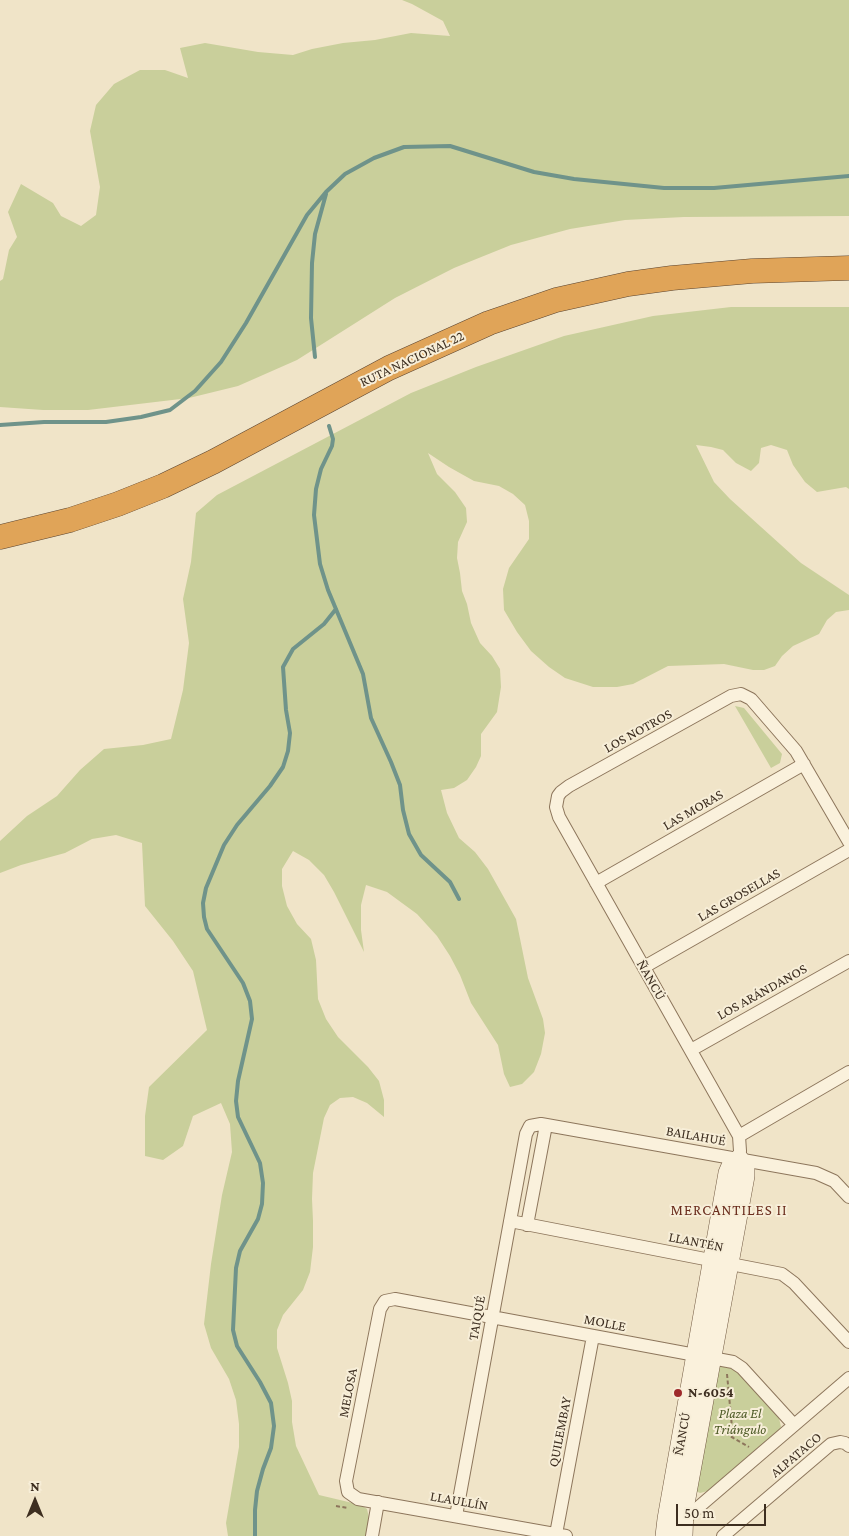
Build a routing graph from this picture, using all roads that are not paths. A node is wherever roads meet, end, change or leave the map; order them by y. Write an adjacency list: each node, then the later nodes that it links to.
1 (849, 268): 2 (highway, RUTA NACIONAL 22)
2 (0, 537)
3 (804, 764): 4 (street, LOS NOTROS); 5 (street); 7 (street, LAS MORAS)
4 (556, 801): 7 (street, ÑANCÚ)
5 (849, 842)
6 (849, 850): 9 (street, LAS GROSELLAS)
7 (596, 883): 9 (street, ÑANCÚ)
8 (849, 961): 10 (street, LOS ARÁNDANOS)
9 (644, 967): 10 (street, ÑANCÚ)
10 (691, 1050): 14 (street, ÑANCÚ)
11 (849, 1072): 14 (street)
12 (546, 1124): 13 (street, BAILAHUÉ); 15 (street, BAILAHUÉ); 18 (street)
13 (530, 1126): 17 (street, TAIQUÉ)
14 (739, 1136): 15 (street, ÑANCÚ)
15 (739, 1159): 16 (street, BAILAHUÉ); 19 (street, ÑANCÚ)
16 (849, 1198)
17 (510, 1221): 18 (street, LLANTÉN); 21 (street, TAIQUÉ)
18 (527, 1224): 19 (street, LLANTÉN)
19 (721, 1262): 23 (street, LLANTÉN); 24 (street, ÑANCÚ)
20 (385, 1301): 21 (street, MOLLE); 28 (street, MELOSA)
21 (493, 1317): 22 (street, MOLLE); 30 (street, TAIQUÉ)
22 (593, 1336): 24 (street, MOLLE); 32 (street, QUILEMBAY)
23 (849, 1342)
24 (704, 1357): 26 (street, MOLLE); 31 (street, ÑANCÚ); 34 (street, ÑANCÚ)
25 (849, 1378): 26 (street, ALPATACO)
26 (794, 1425): 31 (street, ALPATACO)
27 (847, 1444): 35 (street, ALPATACO)
28 (348, 1492): 29 (street, LLAULLÍN)
29 (378, 1502): 30 (street, LLAULLÍN); 33 (street)
30 (456, 1516): 32 (street, LLAULLÍN)
31 (683, 1528): 34 (street, ALPATACO)
32 (561, 1535)
33 (372, 1536)
34 (665, 1536)
35 (723, 1536)

